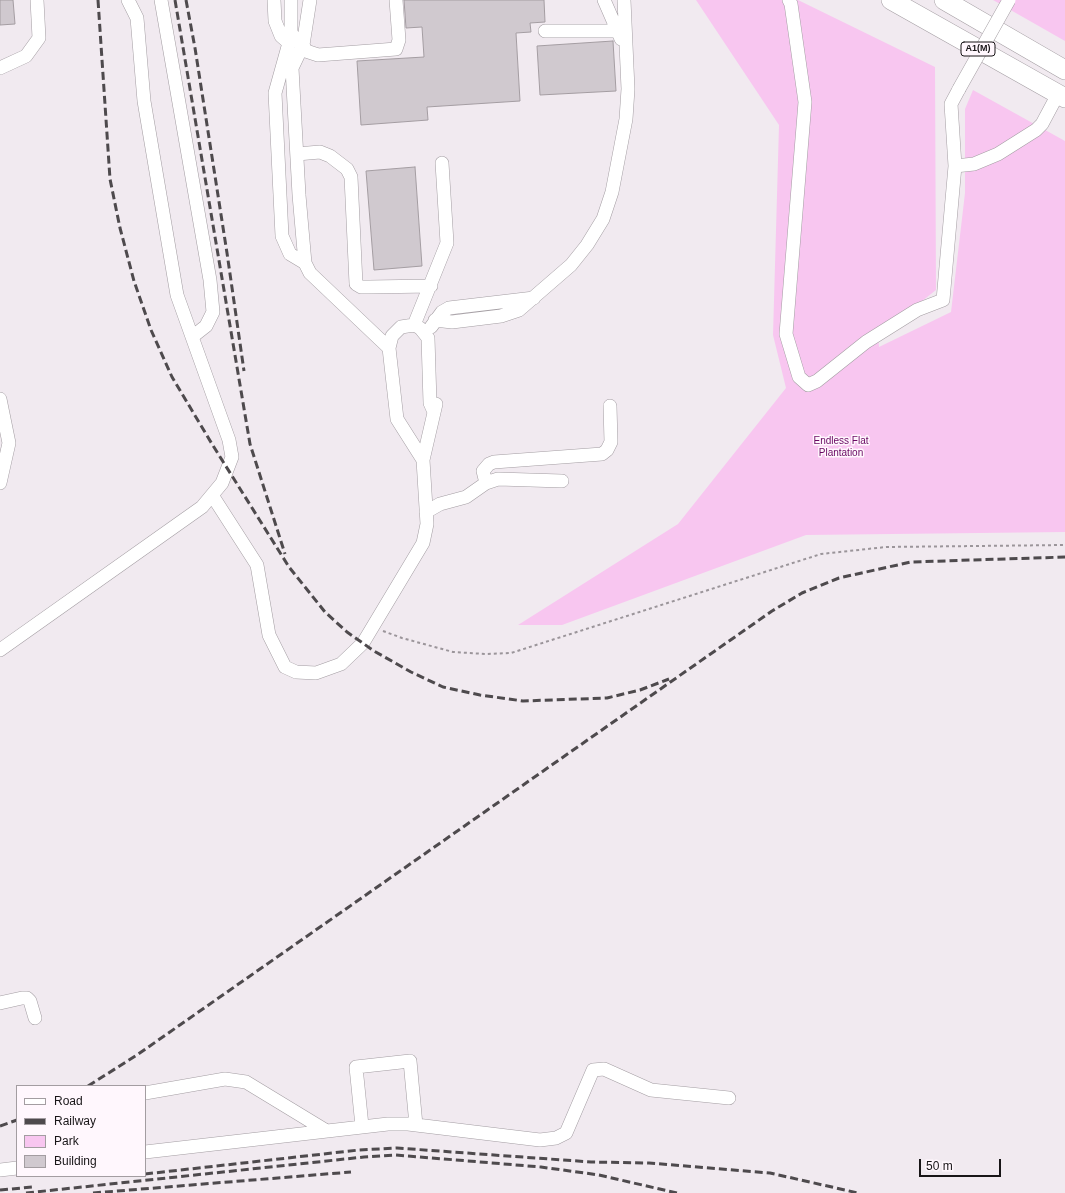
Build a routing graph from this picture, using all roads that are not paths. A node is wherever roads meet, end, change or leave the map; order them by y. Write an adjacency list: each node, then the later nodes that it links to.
1 (37, 0): 18 (lane)
2 (128, 0): 27 (lane)
3 (161, 0): 27 (lane)
4 (274, 0): 24 (lane)
5 (291, 0): 16 (lane)
6 (310, 0): 16 (lane)
7 (396, 0): 16 (lane)
8 (604, 0): 15 (lane)
9 (624, 0): 17 (lane)
10 (789, 0): 23 (lane)
11 (890, 0): 20 (highway, A1(M))
12 (944, 0): 19 (highway, A1(M))
13 (1009, 0): 23 (lane, bridge)
14 (545, 31): 15 (lane)
15 (618, 31): 17 (lane)
16 (303, 45): 21 (lane)
17 (627, 51): 28 (lane)
18 (0, 68)
19 (1065, 70)
20 (1062, 96): 23 (lane)
21 (297, 154): 24 (lane); 25 (lane)
22 (442, 163): 25 (lane)
23 (955, 166)
24 (305, 263): 29 (lane)
25 (431, 286): 26 (lane)
26 (414, 325): 28 (lane); 29 (lane)
27 (192, 337): 37 (lane)
28 (427, 339): 32 (lane)
29 (390, 348): 32 (lane)
30 (0, 399): 34 (lane)
31 (610, 406): 35 (lane)
32 (423, 460): 36 (lane)
33 (562, 481): 35 (lane)
34 (0, 483)
35 (486, 483): 38 (lane)
36 (424, 484): 38 (lane); 39 (lane)
37 (212, 495): 39 (lane); 40 (lane)
38 (451, 500): 39 (lane)
39 (426, 512)
40 (0, 650)
41 (0, 1003): 42 (lane)
42 (35, 1018)
43 (146, 1093): 47 (lane)
44 (730, 1098): 45 (lane)
45 (416, 1125): 46 (lane); 46 (lane)
46 (362, 1126): 47 (lane)
47 (325, 1130): 48 (lane)
48 (146, 1152)
49 (16, 1168): 50 (lane)
50 (0, 1170)

